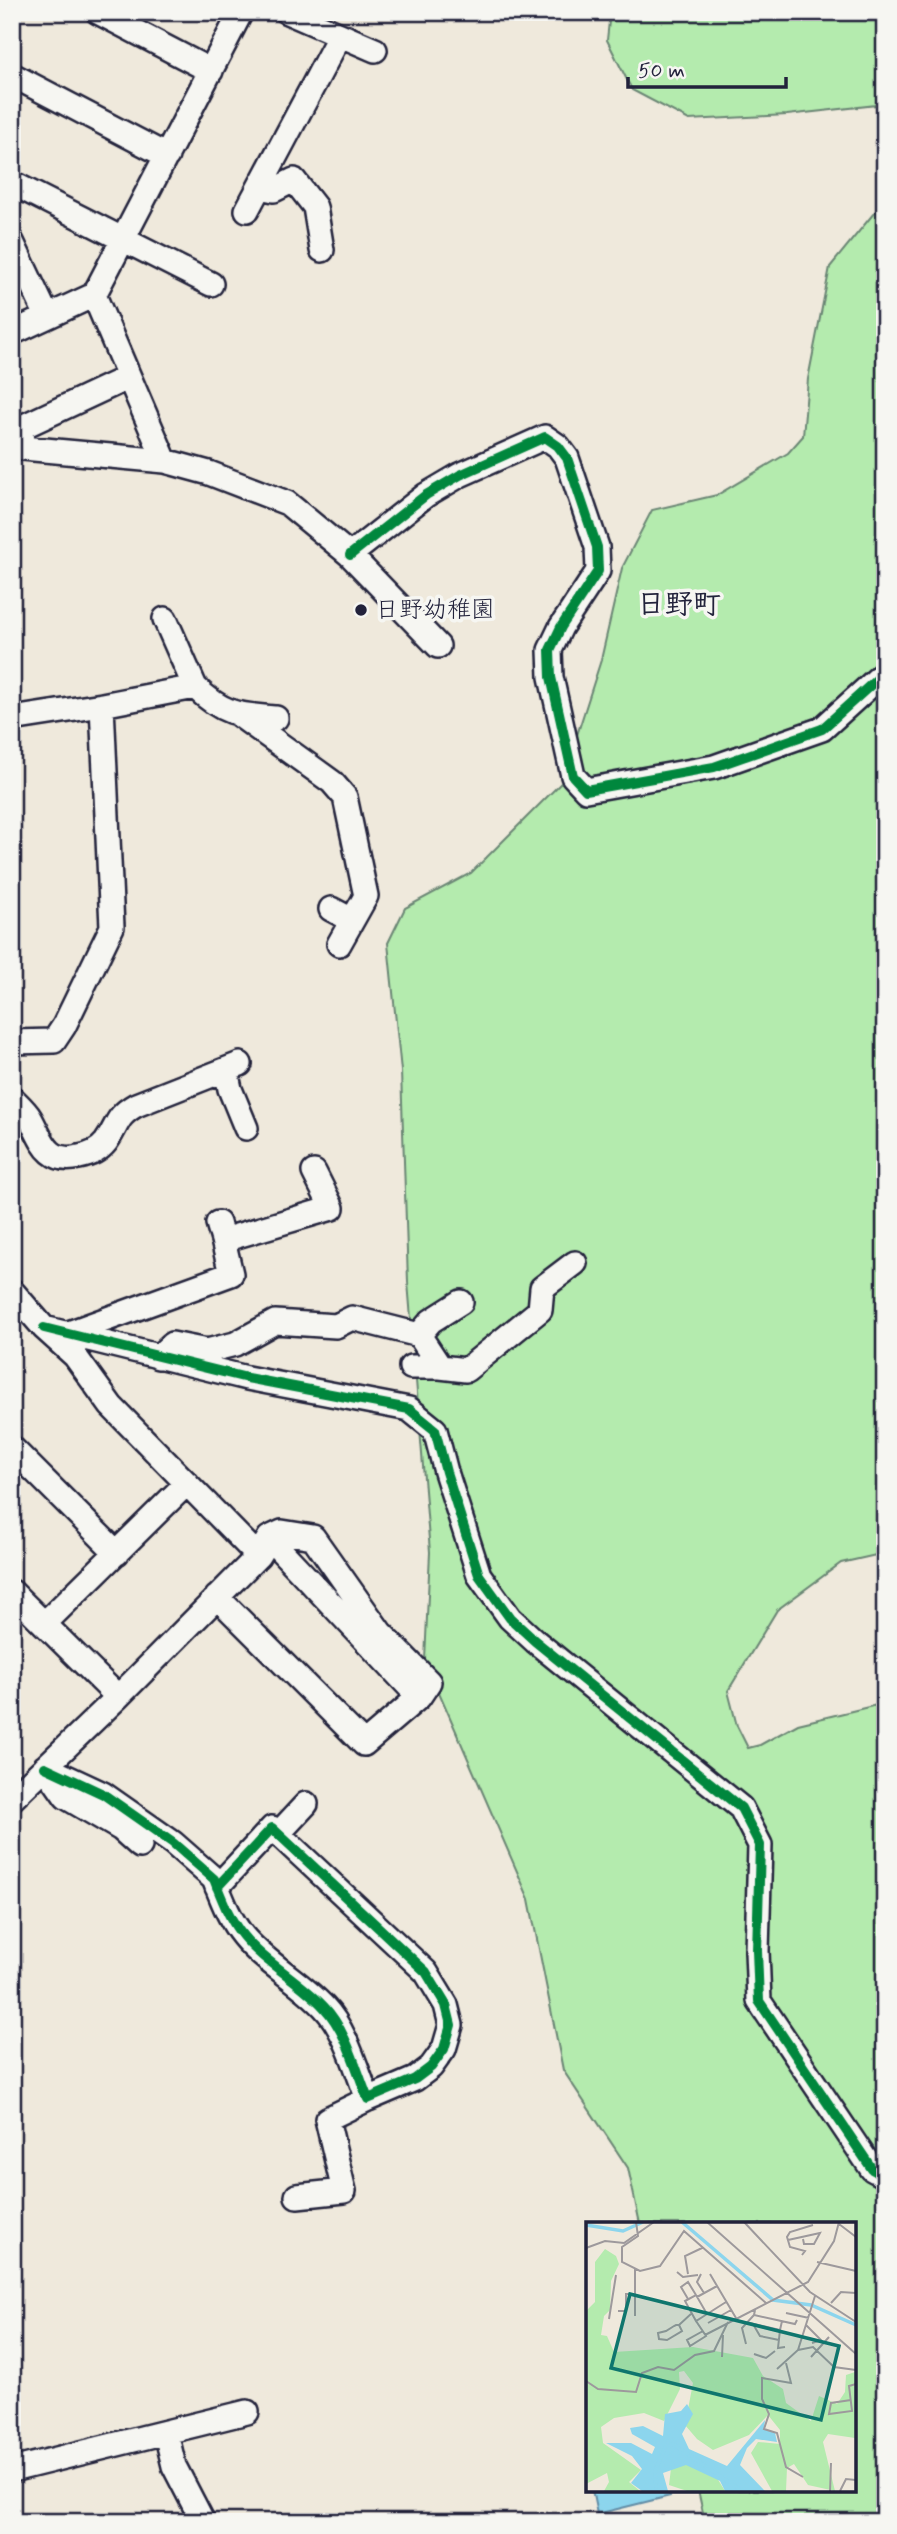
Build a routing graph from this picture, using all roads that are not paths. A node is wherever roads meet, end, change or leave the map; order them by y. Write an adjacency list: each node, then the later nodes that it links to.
1 (98, 12): 6 (street)
2 (241, 12): 6 (street)
3 (287, 12): 4 (street)
4 (340, 35): 5 (street); 10 (street)
5 (375, 50)
6 (211, 71): 8 (street)
7 (12, 75): 8 (street)
8 (167, 156): 12 (street)
9 (12, 183): 12 (street)
10 (260, 187): 11 (street); 14 (street)
11 (247, 210)
12 (123, 240): 15 (street); 16 (street)
13 (12, 242): 17 (street)
14 (322, 250)
15 (211, 284)
16 (94, 295): 17 (street); 19 (street)
17 (47, 316): 18 (street)
18 (12, 333)
19 (129, 377): 20 (street); 21 (street)
20 (17, 447): 21 (street)
21 (165, 461): 22 (street)
22 (350, 555): 24 (street); 25 (street)
23 (165, 619): 26 (street)
24 (438, 646)
25 (885, 672)
26 (195, 687): 27 (street); 28 (street)
27 (102, 705): 30 (street); 34 (street)
28 (239, 715): 29 (street); 32 (street)
29 (276, 718)
30 (12, 719)
31 (331, 909): 32 (street)
32 (352, 920): 33 (street)
33 (339, 944)
34 (12, 1042)
35 (12, 1098): 36 (street)
36 (246, 1128)
37 (314, 1172): 42 (street)
38 (575, 1263): 46 (street)
39 (12, 1291): 41 (street)
40 (461, 1301): 43 (street)
41 (44, 1328): 42 (street); 48 (street)
42 (66, 1334): 44 (street)
43 (419, 1335): 44 (street); 46 (street)
44 (158, 1357): 63 (street)
45 (411, 1367): 46 (street)
46 (440, 1367)
47 (12, 1448): 50 (street)
48 (187, 1483): 49 (street); 50 (street)
49 (263, 1547): 52 (street); 55 (street); 55 (street)
50 (117, 1553): 53 (street)
51 (13, 1595): 53 (street)
52 (217, 1597): 54 (street); 55 (street)
53 (44, 1624): 54 (street)
54 (117, 1697): 56 (street)
55 (419, 1697)
56 (45, 1768): 57 (street); 60 (street); 61 (street)
57 (12, 1799)
58 (306, 1804): 59 (street)
59 (278, 1834): 61 (street); 62 (street)
60 (140, 1846)
61 (217, 1886): 62 (street)
62 (368, 2099): 64 (street)
63 (885, 2176)
64 (297, 2196)
65 (247, 2412): 66 (street)
66 (166, 2433): 67 (street); 68 (street)
67 (12, 2470)
68 (203, 2522)

